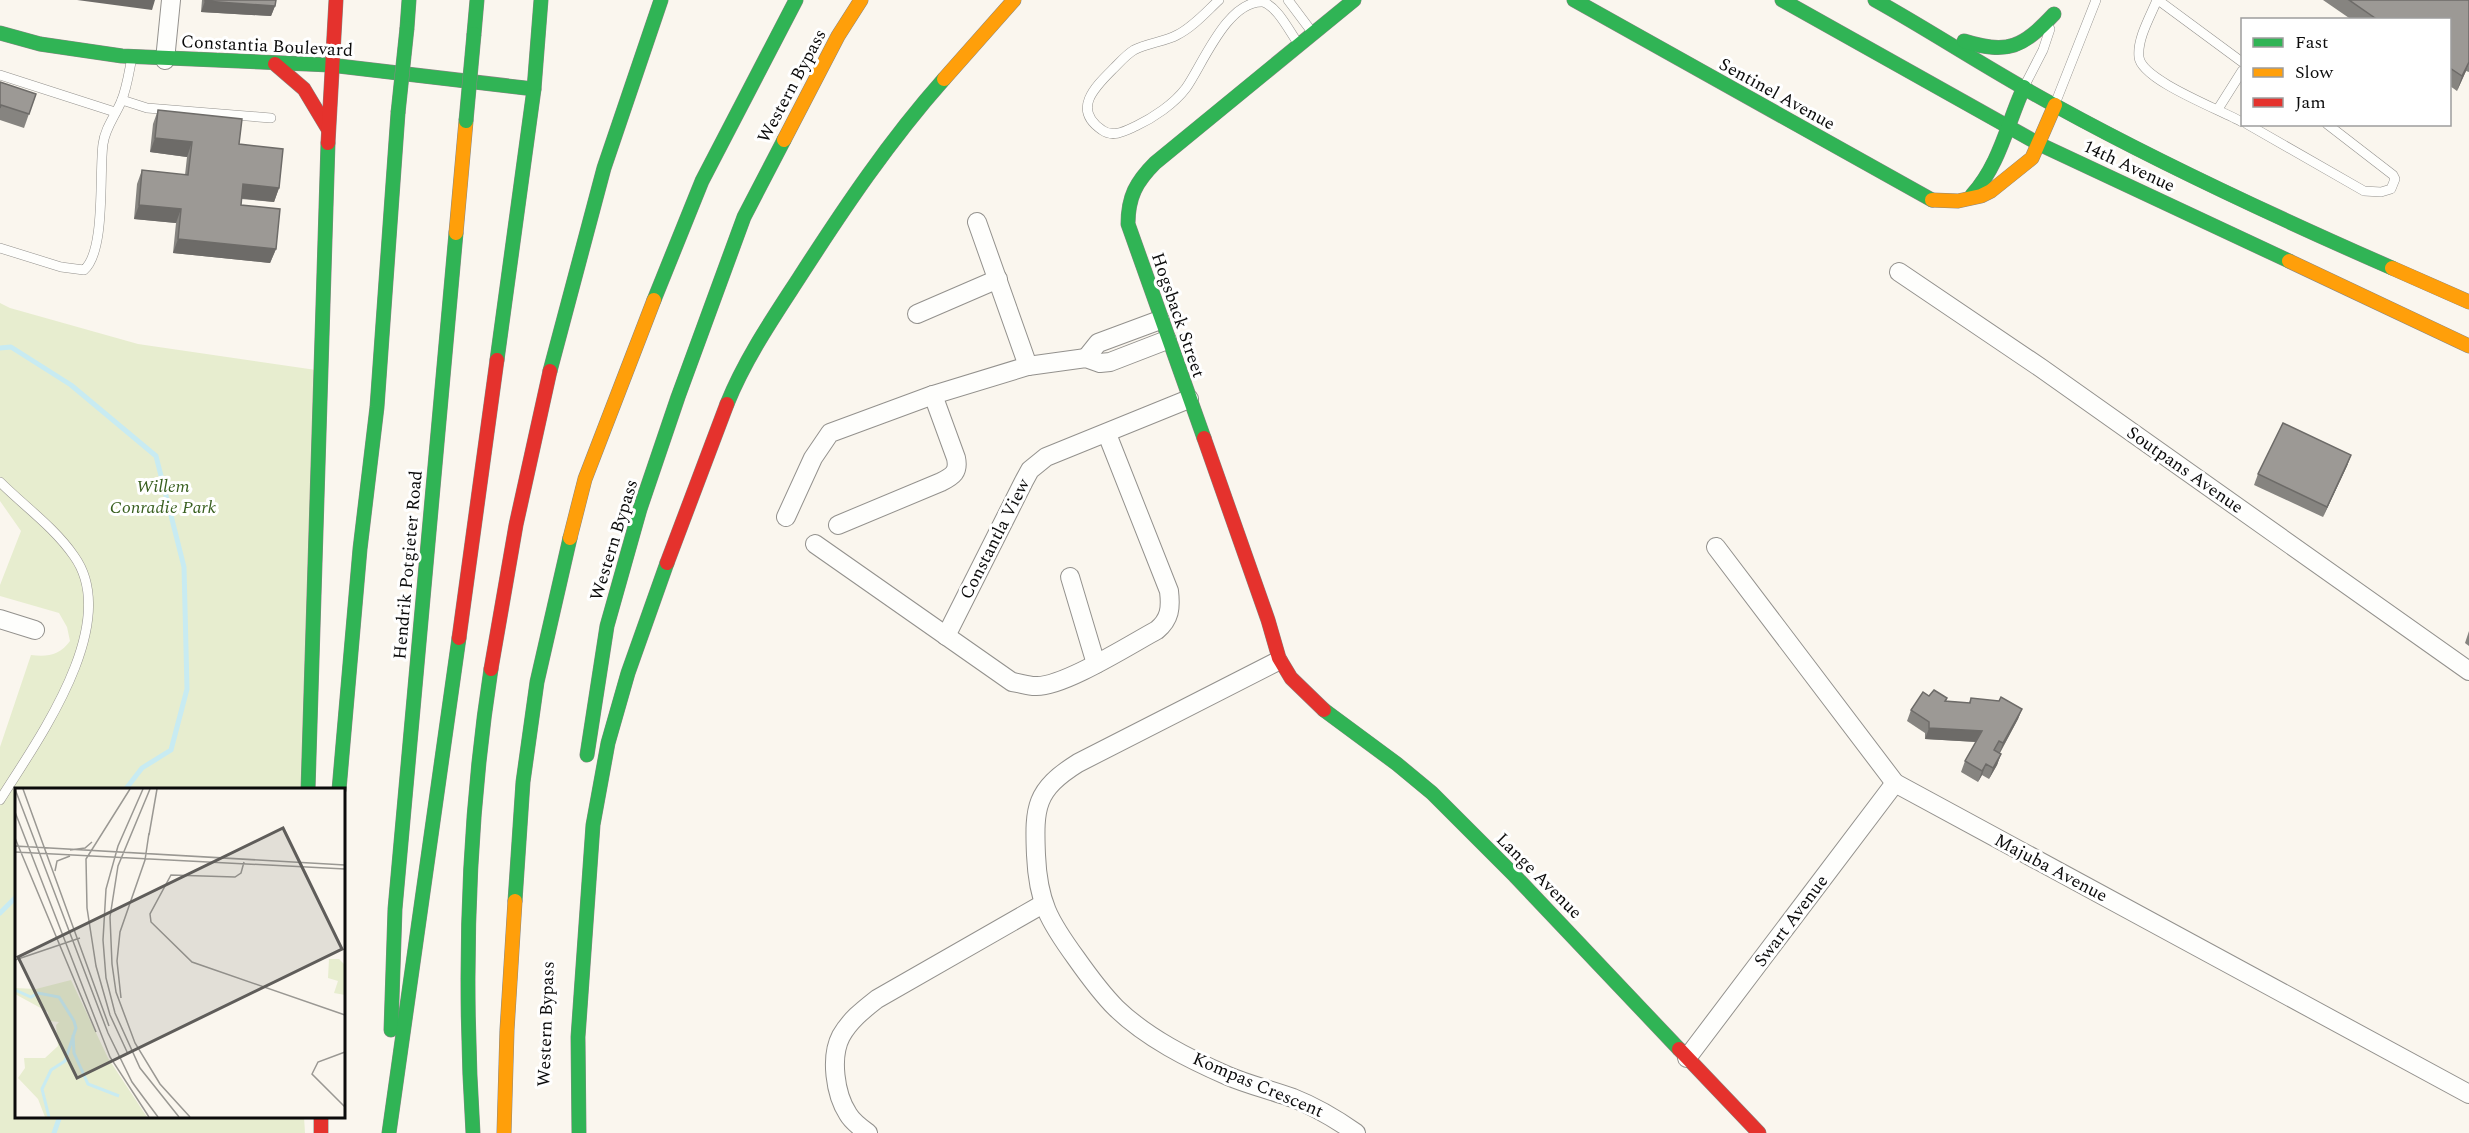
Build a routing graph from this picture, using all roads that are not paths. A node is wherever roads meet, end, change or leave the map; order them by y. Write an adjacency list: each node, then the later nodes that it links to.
1 (171, 0): 24 (street)
2 (336, 0): 27 (main road)
3 (409, 0): 73 (main road, bridge)
4 (477, 0): 78 (main road, Hendrik Potgieter Road, bridge)
5 (541, 0): 31 (main road)
6 (661, 0): 79 (main road)
7 (796, 0): 80 (main road, Western Bypass)
8 (861, 0): 70 (main road, Western Bypass)
9 (1014, 0): 81 (main road)
10 (1219, 0): 22 (lane)
11 (1288, 0): 21 (lane)
12 (1354, 0): 21 (main road)
13 (1574, 0): 43 (main road, Sentinel Avenue)
14 (1782, 0): 38 (main road, 14th Avenue)
15 (1875, 0): 19 (main road, 14th Avenue)
16 (2096, 0): 33 (lane)
17 (2157, 0): 25 (lane); 34 (lane)
18 (2055, 10): 19 (main road); 30 (lane)
19 (1930, 30): 30 (main road, 14th Avenue)
20 (0, 33): 23 (main road, Constantia Boulevard)
21 (1313, 34): 22 (main road)
22 (1300, 45): 50 (main road, Hogsback Street)
23 (132, 57): 24 (main road, Constantia Boulevard); 32 (lane)
24 (165, 60): 26 (main road, Constantia Boulevard)
25 (2241, 61)
26 (275, 64): 27 (main road, Constantia Boulevard); 41 (main road)
27 (330, 65): 31 (main road, Constantia Boulevard); 41 (main road)
28 (2241, 73): 34 (lane)
29 (0, 75): 35 (lane)
30 (2024, 87): 33 (main road, 14th Avenue); 38 (main road)
31 (534, 89): 78 (main road)
32 (122, 100): 35 (lane); 36 (lane)
33 (2055, 105): 42 (main road, Sentinel Avenue); 48 (main road, 14th Avenue)
34 (2218, 109): 37 (lane)
35 (115, 112): 45 (lane)
36 (271, 118)
37 (2241, 121)
38 (2007, 126): 42 (main road, 14th Avenue); 43 (main road)
39 (2250, 126): 40 (lane)
40 (2330, 126)
41 (328, 129): 72 (main road)
42 (2039, 144): 43 (main road, Sentinel Avenue); 52 (main road, 14th Avenue)
43 (1968, 199)
44 (977, 222): 47 (street)
45 (0, 249)
46 (1899, 272): 69 (street, Soutpans Avenue)
47 (998, 279): 49 (street); 54 (street)
48 (2469, 302)
49 (917, 314)
50 (1160, 320): 51 (main road, Hogsback Street); 53 (street)
51 (1167, 340): 53 (street); 56 (main road, Hogsback Street)
52 (2469, 346)
53 (1086, 358): 54 (street)
54 (1028, 366): 55 (street)
55 (933, 395): 59 (street); 60 (street)
56 (1189, 399): 57 (street, Constantla View); 67 (main road, Hogsback Street)
57 (1107, 434): 66 (street, Constantla View); 68 (street)
58 (0, 482): 74 (lane)
59 (786, 517)
60 (838, 525)
61 (815, 544): 66 (street)
62 (1716, 547): 71 (street, Majuba Avenue)
63 (1070, 577): 68 (street)
64 (0, 620): 65 (street)
65 (35, 630)
66 (946, 636): 68 (street)
67 (1278, 661): 75 (street, Kompas Crescent); 76 (main road, Lange Avenue)
68 (1096, 664)
69 (2469, 671)
70 (585, 772)
71 (1895, 783): 76 (street, Swart Avenue); 77 (street, Majuba Avenue)
72 (308, 788)
73 (339, 788)
74 (0, 800)
75 (1043, 904): 82 (street); 83 (street, Kompas Crescent)
76 (1687, 1058): 84 (main road, Lange Avenue)
77 (2469, 1094)
78 (388, 1133)
79 (474, 1133)
80 (504, 1133)
81 (579, 1133)
82 (868, 1133)
83 (1356, 1133)
84 (1759, 1133)

